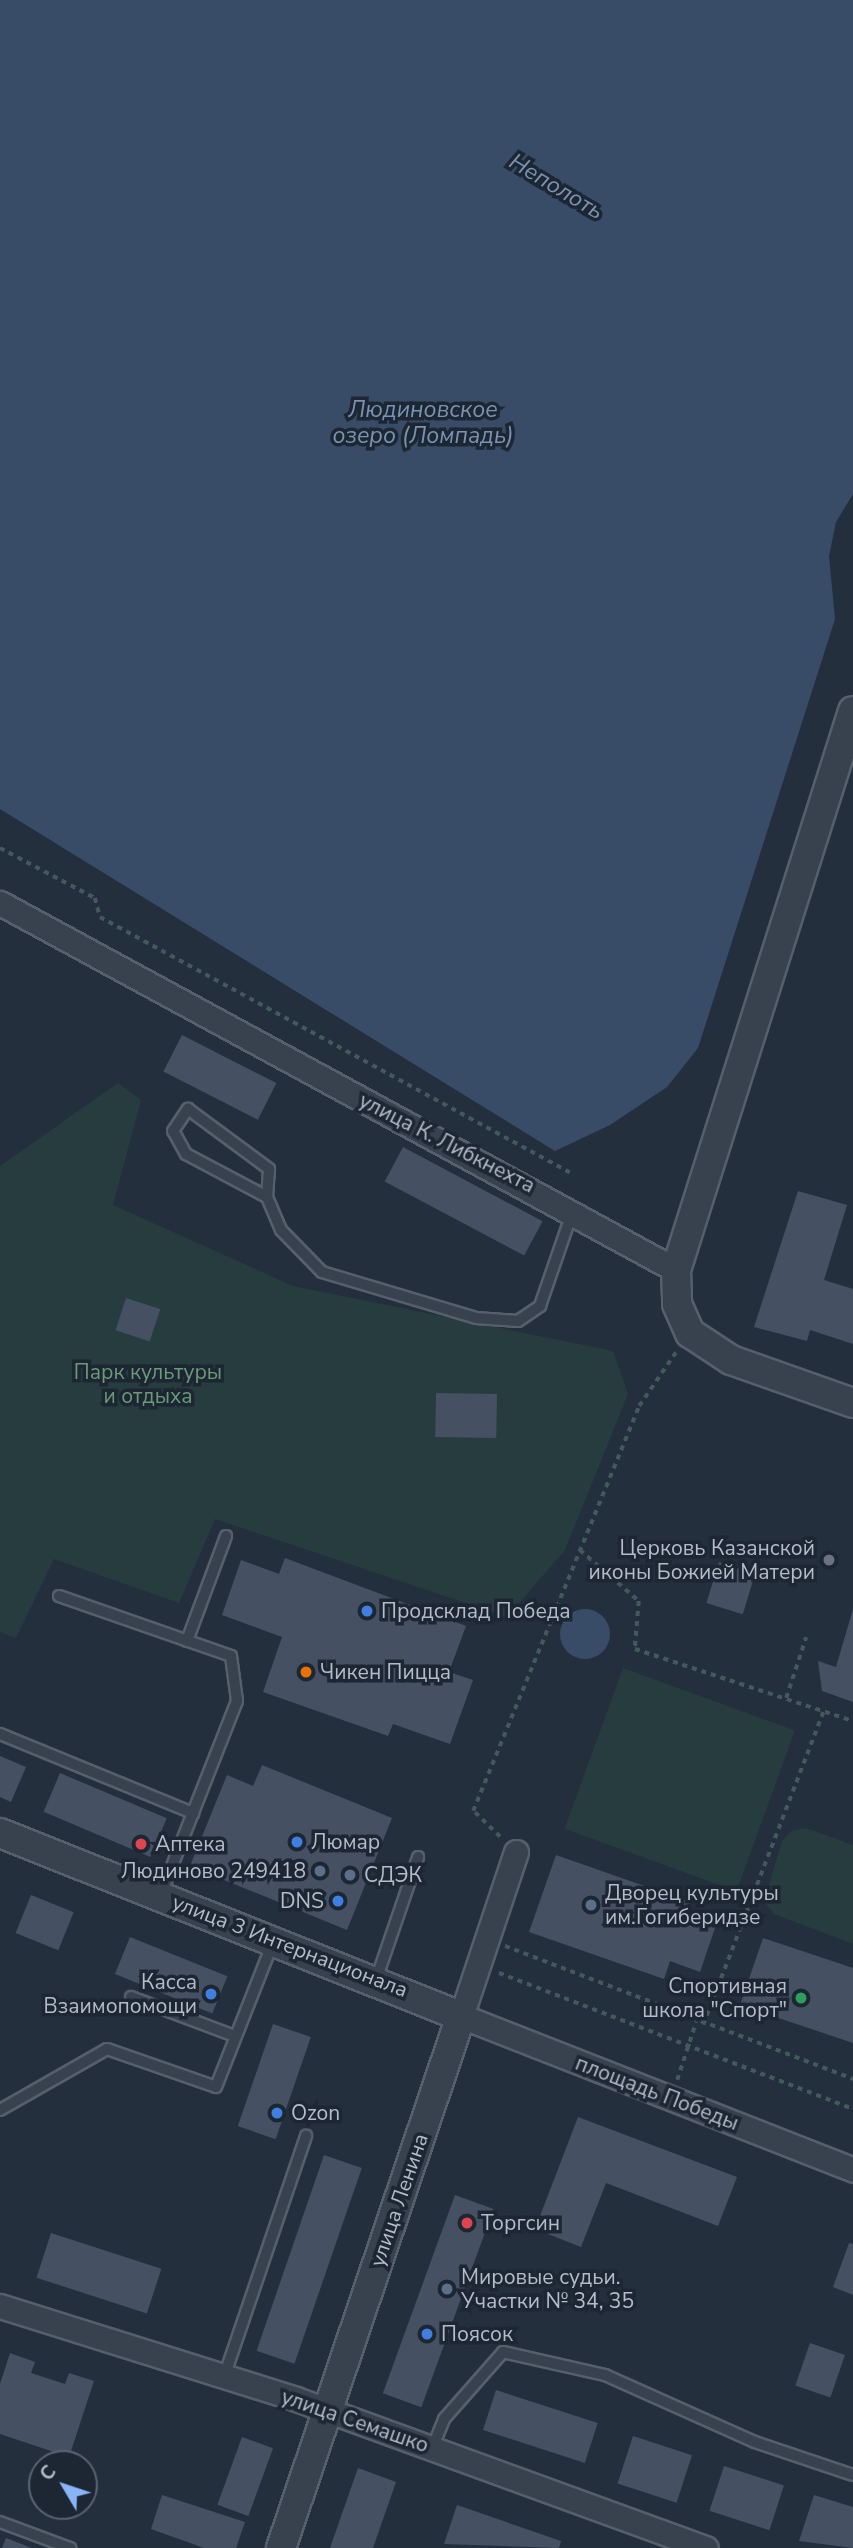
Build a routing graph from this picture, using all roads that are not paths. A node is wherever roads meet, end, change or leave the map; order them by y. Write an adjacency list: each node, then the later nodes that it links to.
1 (853, 710): 5 (street)
2 (0, 904): 4 (street, улица К. Либкнехта)
3 (267, 1197): 3 (lane); 4 (lane)
4 (573, 1210): 5 (street, улица К. Либкнехта)
5 (676, 1270): 6 (street)
6 (853, 1403)
7 (226, 1536): 9 (lane)
8 (59, 1596): 9 (lane)
9 (187, 1641): 11 (lane)
10 (0, 1734): 11 (lane)
11 (193, 1813): 15 (lane)
12 (0, 1833): 15 (street, улица 3 Интернационала)
13 (516, 1852): 19 (street, улица Ленина)
14 (418, 1857): 17 (lane)
15 (160, 1896): 16 (street, улица 3 Интернационала)
16 (273, 1942): 17 (street, улица 3 Интернационала); 20 (lane)
17 (376, 1980): 19 (street, улица 3 Интернационала)
18 (131, 1997): 20 (lane)
19 (461, 2016): 23 (street, площадь Победы); 26 (street, улица Ленина)
20 (235, 2036): 21 (lane)
21 (0, 2110)
22 (306, 2136): 25 (lane)
23 (853, 2170)
24 (0, 2306): 25 (street, улица Семашко)
25 (223, 2376): 26 (street, улица Семашко)
26 (328, 2411): 27 (street, улица Семашко); 31 (street, улица Ленина)
27 (432, 2449): 28 (lane); 32 (street, улица Семашко)
28 (853, 2475)
29 (0, 2522): 30 (lane)
30 (70, 2548)
31 (281, 2548)
32 (706, 2548)

